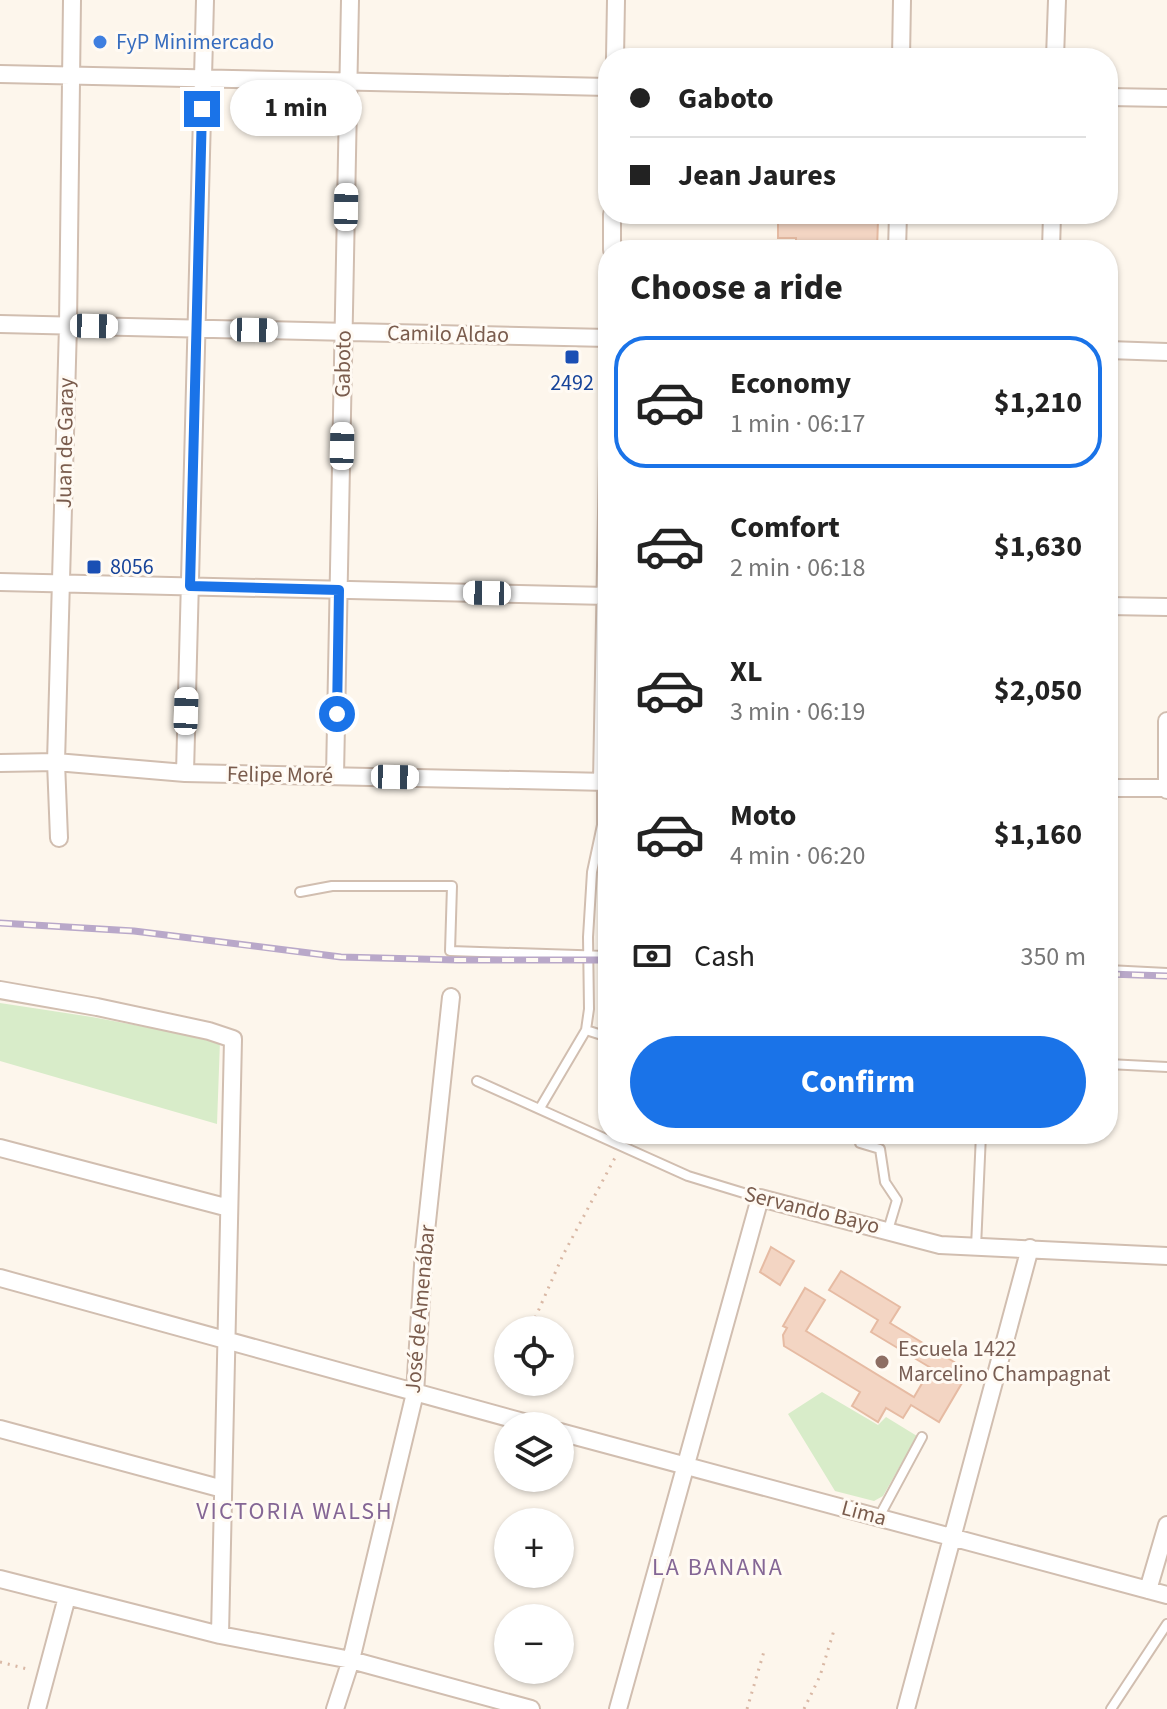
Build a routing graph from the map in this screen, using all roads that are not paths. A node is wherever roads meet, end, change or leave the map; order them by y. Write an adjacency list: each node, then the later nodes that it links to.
1 (72, 0): 11 (street, Juan de Garay)
2 (205, 0): 12 (street)
3 (350, 0): 13 (street, Gaboto)
4 (616, 0): 7 (street)
5 (902, 0): 8 (street)
6 (1057, 0): 9 (street)
7 (615, 48)
8 (901, 48)
9 (1055, 48)
10 (0, 74): 11 (street)
11 (70, 75): 12 (street); 18 (street, Juan de Garay)
12 (203, 78): 13 (street); 19 (street)
13 (348, 81): 14 (street); 20 (street, Gaboto)
14 (598, 87)
15 (1118, 97): 16 (street)
16 (1167, 98)
17 (0, 324): 18 (street, Camilo Aldao)
18 (68, 325): 19 (street, Camilo Aldao); 25 (street, Juan de Garay)
19 (197, 328): 20 (street, Camilo Aldao); 26 (street)
20 (344, 332): 21 (street, Camilo Aldao); 27 (street, Gaboto)
21 (598, 338)
22 (1118, 350): 23 (street)
23 (1167, 352)
24 (0, 582): 25 (street)
25 (62, 583): 26 (street); 32 (street, Juan de Garay)
26 (190, 586): 27 (street); 34 (street)
27 (339, 590): 28 (street); 35 (street, Gaboto)
28 (598, 596)
29 (1118, 606): 30 (street)
30 (1167, 607)
31 (1167, 721): 38 (street)
32 (56, 762): 33 (street, Felipe Moré); 34 (street, Felipe Moré); 39 (street, Juan de Garay)
33 (0, 763)
34 (185, 773): 35 (street, Felipe Moré)
35 (335, 776): 36 (street, Felipe Moré)
36 (598, 782)
37 (1118, 788): 38 (street)
38 (1167, 789)
39 (59, 838)
40 (598, 844): 42 (lane)
41 (300, 892): 42 (lane)
42 (590, 955): 43 (lane); 48 (lane)
43 (598, 955)
44 (1118, 971): 45 (lane)
45 (1167, 973)
46 (0, 990): 60 (street)
47 (451, 997): 67 (street, José de Amenábar)
48 (586, 1030): 49 (lane); 53 (lane)
49 (598, 1034)
50 (1118, 1065): 51 (lane)
51 (1167, 1067)
52 (477, 1081): 53 (lane, Servando Bayo)
53 (540, 1108): 54 (lane, Servando Bayo)
54 (598, 1136)
55 (614, 1144): 59 (lane, Servando Bayo)
56 (863, 1144): 61 (lane)
57 (981, 1144): 62 (lane)
58 (0, 1148): 60 (street)
59 (760, 1198): 61 (street, Servando Bayo); 72 (street)
60 (229, 1208): 66 (street)
61 (888, 1230): 62 (street, Servando Bayo)
62 (976, 1247): 63 (street, Servando Bayo)
63 (1030, 1248): 64 (street, Servando Bayo); 76 (street)
64 (1167, 1256)
65 (0, 1278): 66 (street)
66 (227, 1341): 67 (street); 73 (street)
67 (415, 1393): 68 (street); 83 (street, José de Amenábar)
68 (494, 1414)
69 (0, 1429): 73 (street)
70 (574, 1436): 72 (street, Lima)
71 (922, 1437): 74 (lane)
72 (686, 1465): 74 (street, Lima); 87 (street)
73 (223, 1489): 82 (street)
74 (879, 1517): 76 (street, Lima)
75 (1167, 1525): 78 (street)
76 (952, 1537): 78 (street, Lima); 88 (street)
77 (0, 1579): 80 (street)
78 (1148, 1590): 79 (street, Lima)
79 (1167, 1595)
80 (67, 1597): 82 (street); 84 (street)
81 (1167, 1624): 89 (lane)
82 (220, 1635): 83 (street)
83 (351, 1660): 85 (street, José de Amenábar); 86 (street)
84 (37, 1709)
85 (335, 1709)
86 (531, 1709)
87 (618, 1709)
88 (906, 1709)
89 (1111, 1709)

